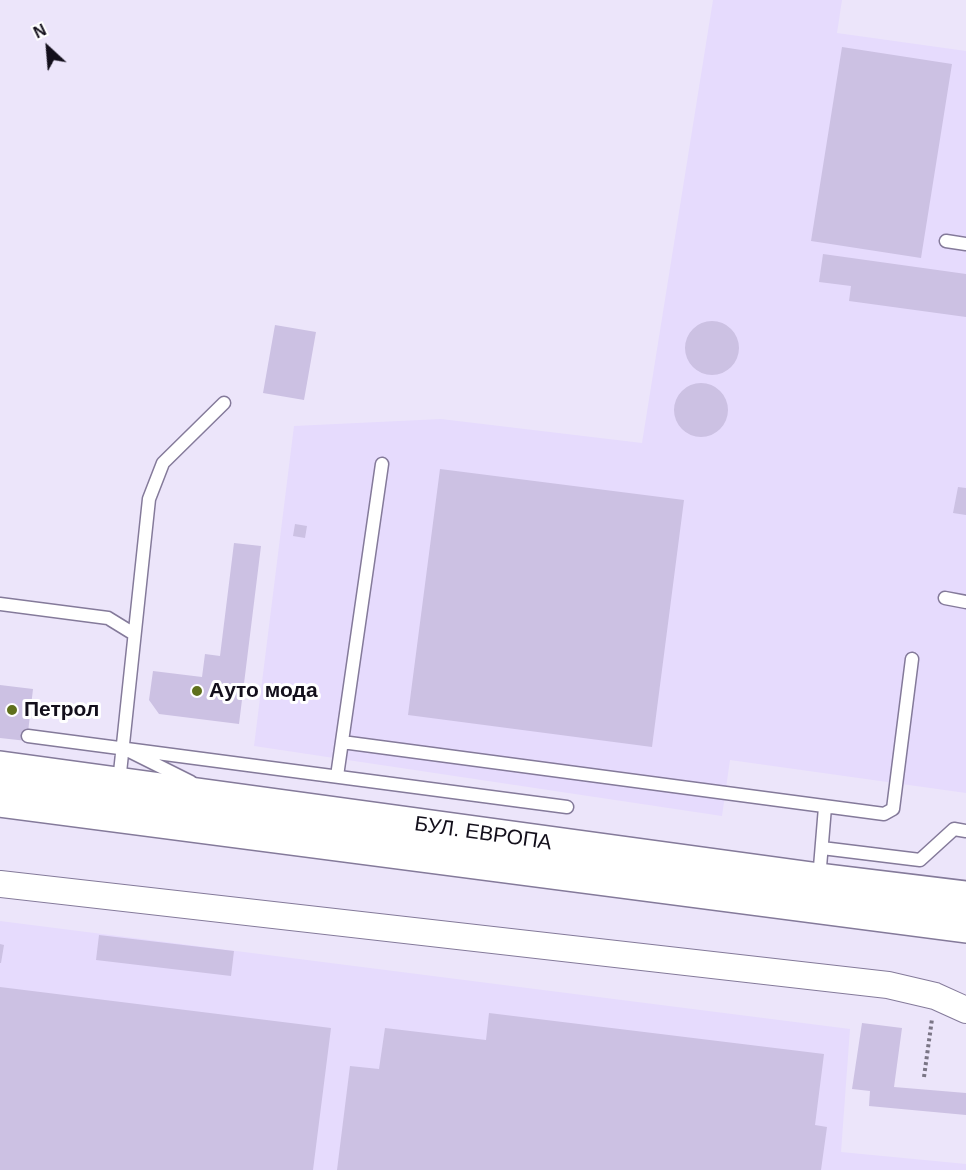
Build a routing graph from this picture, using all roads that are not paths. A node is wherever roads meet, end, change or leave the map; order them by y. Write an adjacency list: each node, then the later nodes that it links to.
1 (946, 241): 2 (lane)
2 (966, 244)
3 (224, 403): 8 (lane)
4 (382, 464): 11 (lane)
5 (945, 598): 6 (lane)
6 (966, 602)
7 (0, 604): 8 (lane)
8 (134, 634): 12 (lane)
9 (912, 659): 19 (lane)
10 (28, 736): 12 (lane)
11 (342, 742): 14 (lane); 19 (lane)
12 (123, 748): 14 (lane); 15 (lane); 16 (lane)
13 (0, 768): 15 (main road, БУЛ. ЕВРОПА)
14 (337, 776): 18 (lane)
15 (118, 799): 16 (main road, БУЛ. ЕВРОПА); 17 (main road, БУЛ. ЕВРОПА); 25 (main road, БУЛ. ЕВРОПА)
16 (224, 799): 22 (main road, БУЛ. ЕВРОПА)
17 (0, 800)
18 (567, 807)
19 (825, 807): 21 (lane)
20 (966, 831): 21 (lane)
21 (822, 848): 22 (lane)
22 (819, 880): 24 (main road, БУЛ. ЕВРОПА)
23 (0, 884): 26 (street)
24 (966, 898)
25 (966, 926)
26 (966, 1010)

